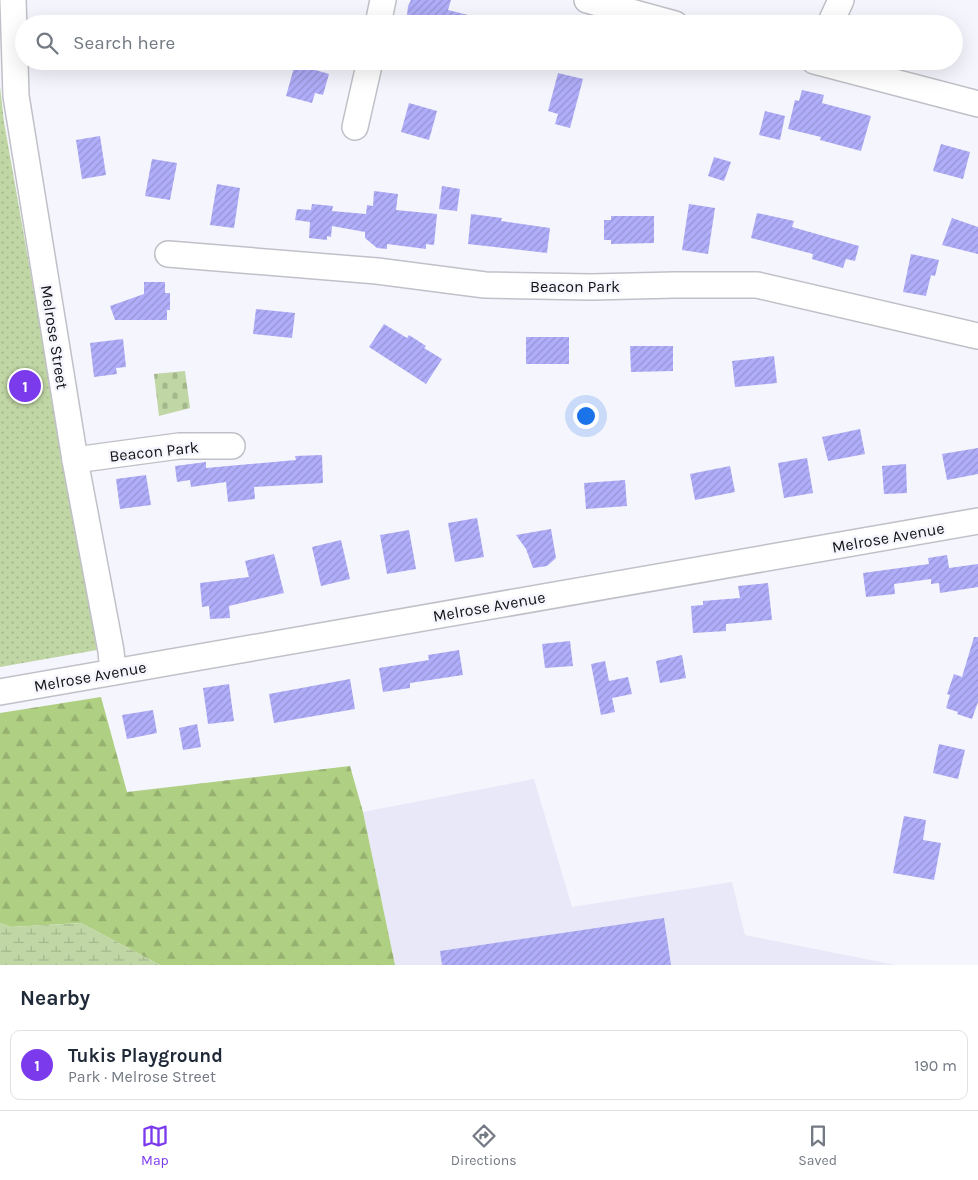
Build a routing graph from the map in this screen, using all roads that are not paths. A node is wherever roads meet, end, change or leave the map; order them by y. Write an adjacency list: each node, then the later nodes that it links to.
1 (13, 0): 8 (street, Melrose Street)
2 (384, 0): 5 (street)
3 (587, 0): 6 (street)
4 (841, 0): 7 (street)
5 (380, 15)
6 (642, 15)
7 (834, 15)
8 (15, 64)
9 (15, 70): 17 (street, Melrose Street)
10 (368, 70): 13 (street)
11 (848, 70): 12 (street)
12 (978, 104)
13 (355, 127)
14 (168, 254): 15 (street, Beacon Park)
15 (978, 336)
16 (232, 446): 17 (street, Beacon Park)
17 (76, 460): 19 (street, Melrose Street)
18 (978, 522): 19 (street, Melrose Avenue)
19 (113, 672): 20 (street, Melrose Avenue)
20 (0, 692)

